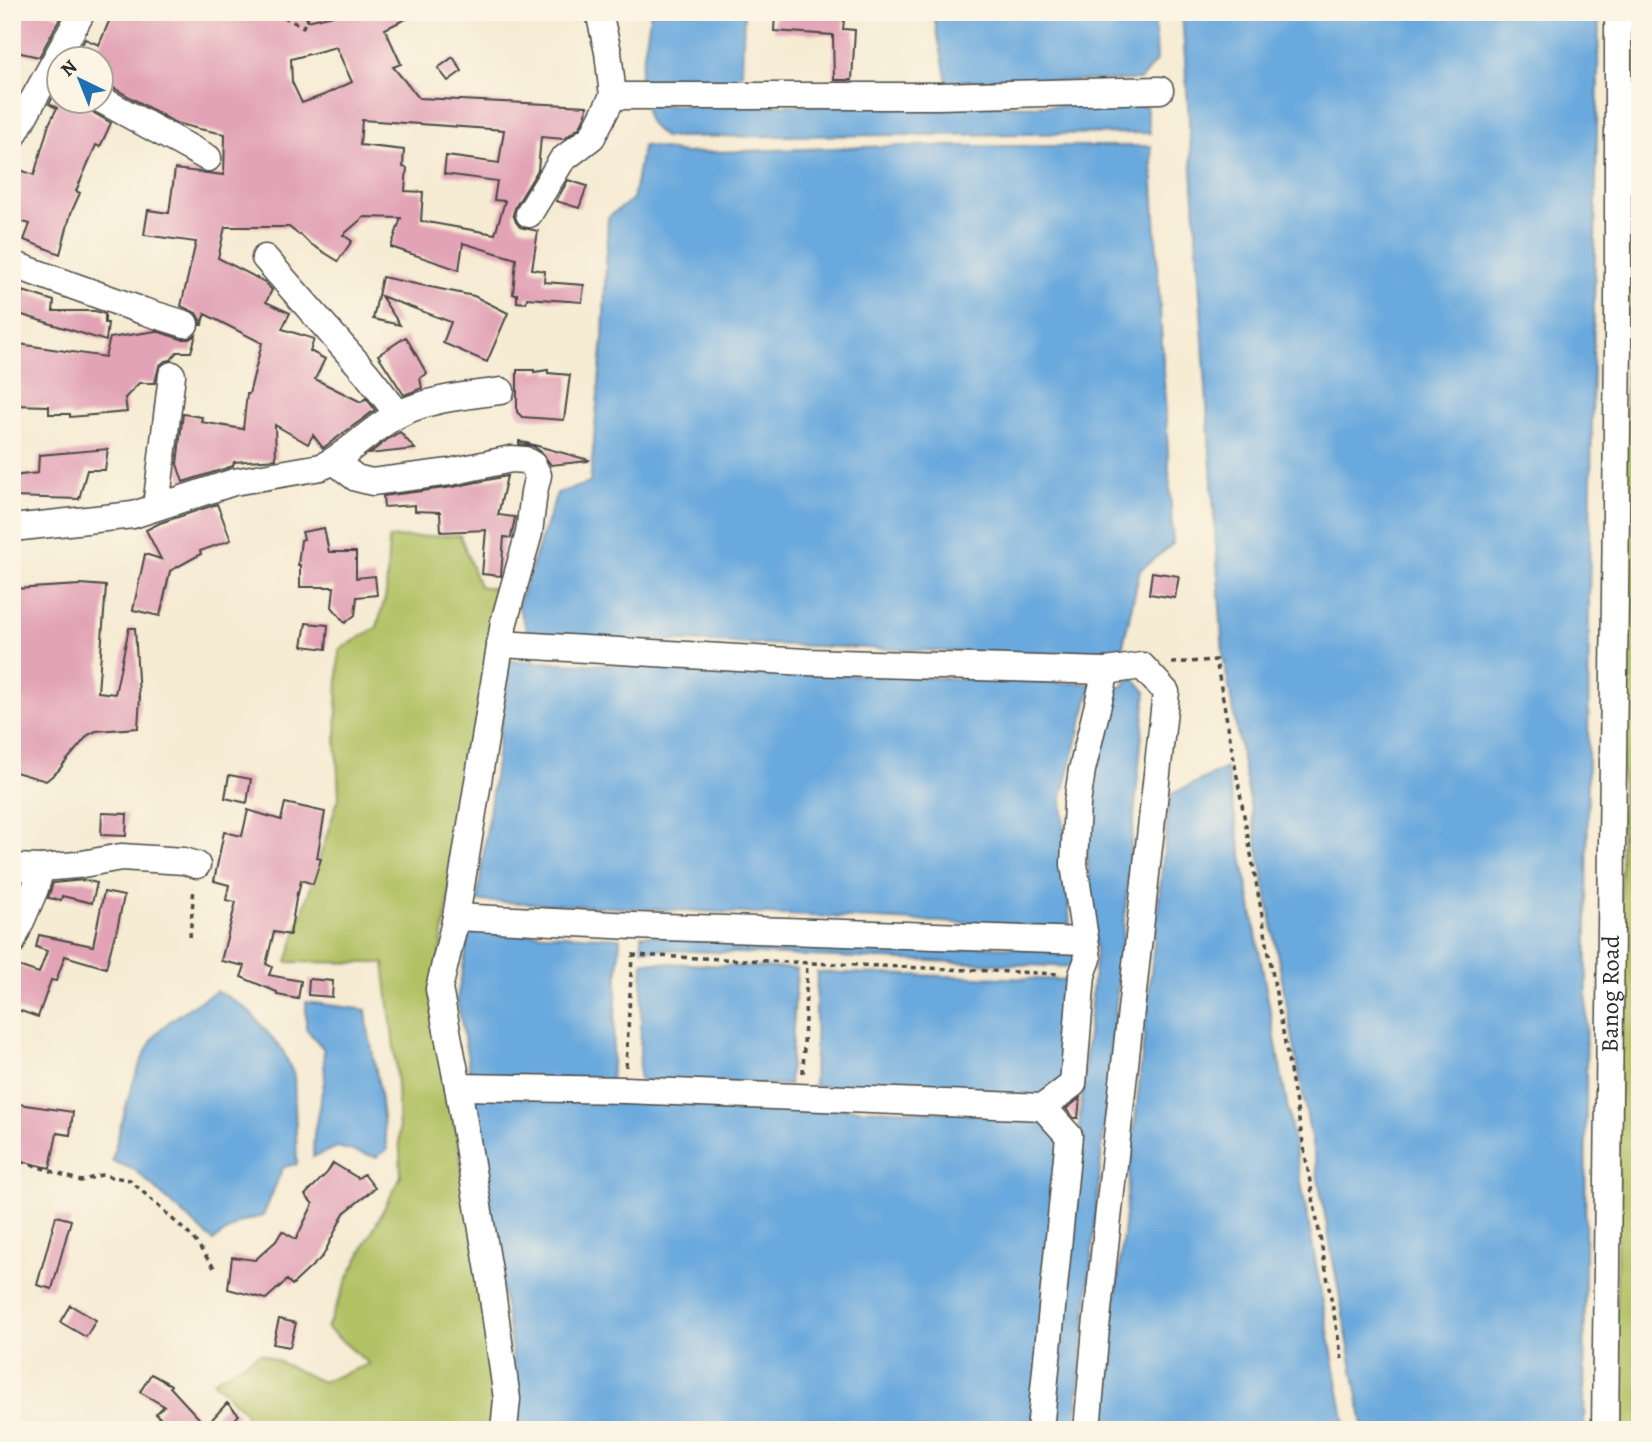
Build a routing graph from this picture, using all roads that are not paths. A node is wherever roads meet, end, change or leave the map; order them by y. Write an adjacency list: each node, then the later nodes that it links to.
1 (82, 12): 4 (street)
2 (599, 12): 7 (street)
3 (1618, 12): 34 (street, Banog Road)
4 (67, 46)
5 (46, 87): 9 (street)
6 (1160, 90): 7 (street)
7 (613, 96): 11 (street)
8 (116, 108): 10 (street)
9 (12, 138)
10 (208, 158)
11 (529, 214)
12 (265, 258): 17 (street)
13 (12, 264): 14 (street)
14 (185, 324)
15 (172, 375): 19 (street)
16 (501, 391): 17 (street)
17 (398, 414): 18 (street)
18 (334, 461): 19 (street); 21 (street)
19 (156, 507): 20 (street)
20 (12, 528)
21 (500, 645): 22 (street); 26 (street)
22 (1106, 671): 27 (street); 33 (street)
23 (197, 865): 25 (street)
24 (12, 867): 25 (street)
25 (41, 867): 28 (street)
26 (456, 917): 27 (street); 29 (street)
27 (1085, 941): 30 (street)
28 (12, 942)
29 (457, 1087): 30 (street); 31 (street)
30 (1043, 1107): 32 (street)
31 (504, 1430)
32 (1040, 1430)
33 (1087, 1430)
34 (1605, 1430)

